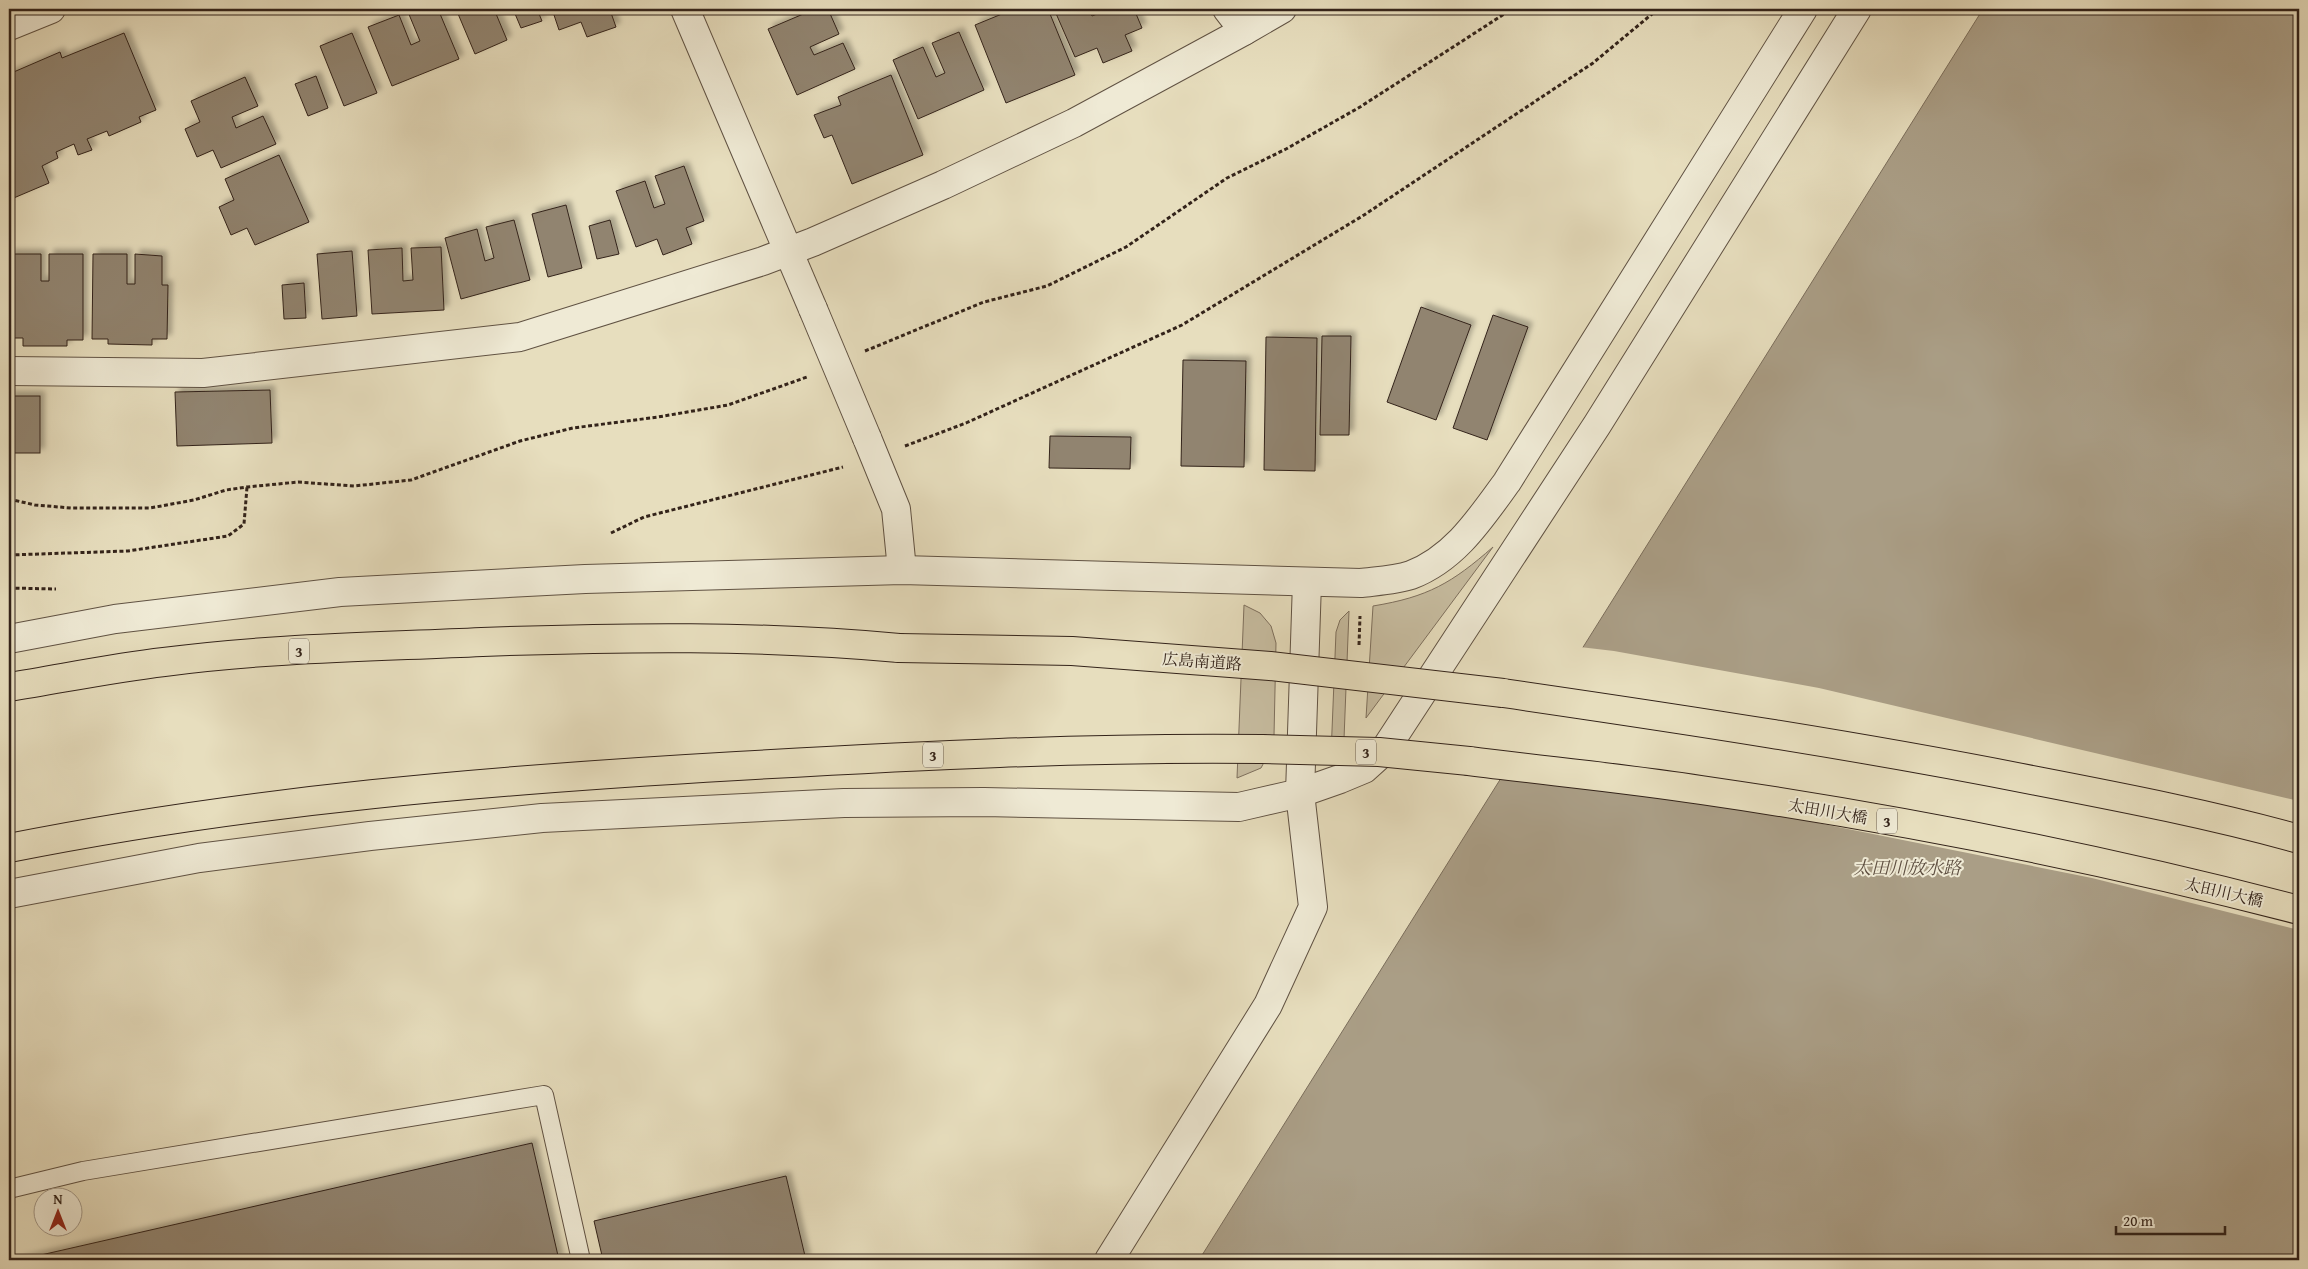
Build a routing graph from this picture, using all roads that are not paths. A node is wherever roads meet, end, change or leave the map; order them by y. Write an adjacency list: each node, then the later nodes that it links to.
1 (51, 9): 7 (street)
2 (685, 9): 9 (street)
3 (1226, 9): 8 (street)
4 (1282, 9): 8 (street)
5 (1803, 9): 12 (street)
6 (1857, 9): 15 (street)
7 (9, 26)
8 (1244, 32): 9 (street)
9 (788, 252): 10 (street); 11 (street, bridge)
10 (9, 371)
11 (902, 570): 12 (street); 13 (street)
12 (1306, 582): 15 (street)
13 (9, 639)
14 (9, 687): 16 (highway, 広島南道路 / 3, bridge)
15 (1300, 793): 18 (street); 22 (street)
16 (2299, 839)
17 (9, 848): 19 (highway, 太田川大橋 / 3, bridge)
18 (9, 894)
19 (2299, 910)
20 (9, 1189): 21 (lane)
21 (581, 1260)
22 (1109, 1260)

